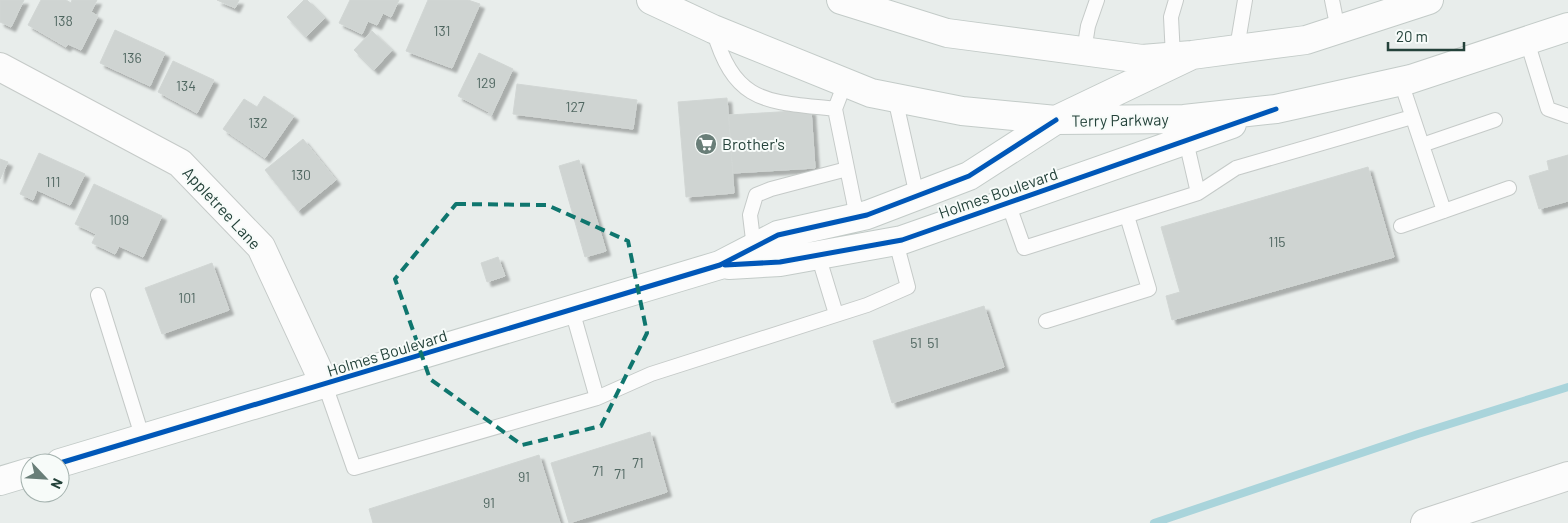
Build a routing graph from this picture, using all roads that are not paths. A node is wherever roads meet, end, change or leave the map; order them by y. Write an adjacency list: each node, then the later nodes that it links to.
1 (651, 0): 10 (street, Terry Parkway)
2 (842, 0): 14 (street)
3 (1097, 0): 14 (lane)
4 (1176, 0): 15 (lane)
5 (1245, 0): 13 (lane)
6 (1332, 0): 11 (lane)
7 (1429, 0): 8 (street)
8 (1385, 7): 11 (street)
9 (1568, 27): 12 (street, Terry Parkway)
10 (713, 29): 18 (street, Terry Parkway); 20 (lane)
11 (1338, 30): 13 (street)
12 (1527, 41): 17 (street, Terry Parkway); 22 (lane)
13 (1238, 48): 15 (street)
14 (1084, 51): 15 (street)
15 (1182, 56): 24 (street, Holmes Boulevard)
16 (0, 66): 45 (street, Appletree Lane)
17 (1401, 82): 21 (street, Terry Parkway); 23 (lane)
18 (845, 83): 19 (street, Terry Parkway); 20 (lane)
19 (895, 98): 24 (street, Terry Parkway); 31 (lane)
20 (834, 109): 28 (lane)
21 (1276, 109): 24 (street, Terry Parkway); 26 (street, Holmes Boulevard)
22 (1568, 116)
23 (1412, 117): 27 (lane); 30 (lane)
24 (1056, 120): 31 (street, Holmes Boulevard)
25 (1495, 120): 27 (lane)
26 (1186, 141): 30 (lane); 32 (street, Holmes Boulevard)
27 (1422, 145): 33 (lane)
28 (847, 169): 35 (lane); 38 (lane)
29 (1509, 188): 33 (lane)
30 (1198, 193): 34 (lane)
31 (917, 196): 35 (street, Holmes Boulevard)
32 (1008, 203): 34 (lane); 37 (street, Holmes Boulevard)
33 (1444, 211): 36 (lane)
34 (1127, 216): 44 (lane)
35 (857, 217): 38 (street, Holmes Boulevard)
36 (1401, 226)
37 (896, 242): 39 (street, Holmes Boulevard); 43 (lane)
38 (754, 248): 40 (street, Holmes Boulevard)
39 (818, 255): 40 (street, Holmes Boulevard); 43 (lane)
40 (720, 265): 42 (street, Holmes Boulevard)
41 (98, 295): 47 (lane)
42 (572, 310): 45 (street, Holmes Boulevard); 46 (lane)
43 (836, 314): 46 (lane)
44 (1046, 321)
45 (325, 385): 46 (lane); 47 (street, Holmes Boulevard)
46 (597, 398)
47 (143, 439): 48 (street, Holmes Boulevard)
48 (70, 460)
49 (20, 475): 51 (street)
50 (1568, 476): 52 (street)
51 (0, 481)
52 (1425, 523)

